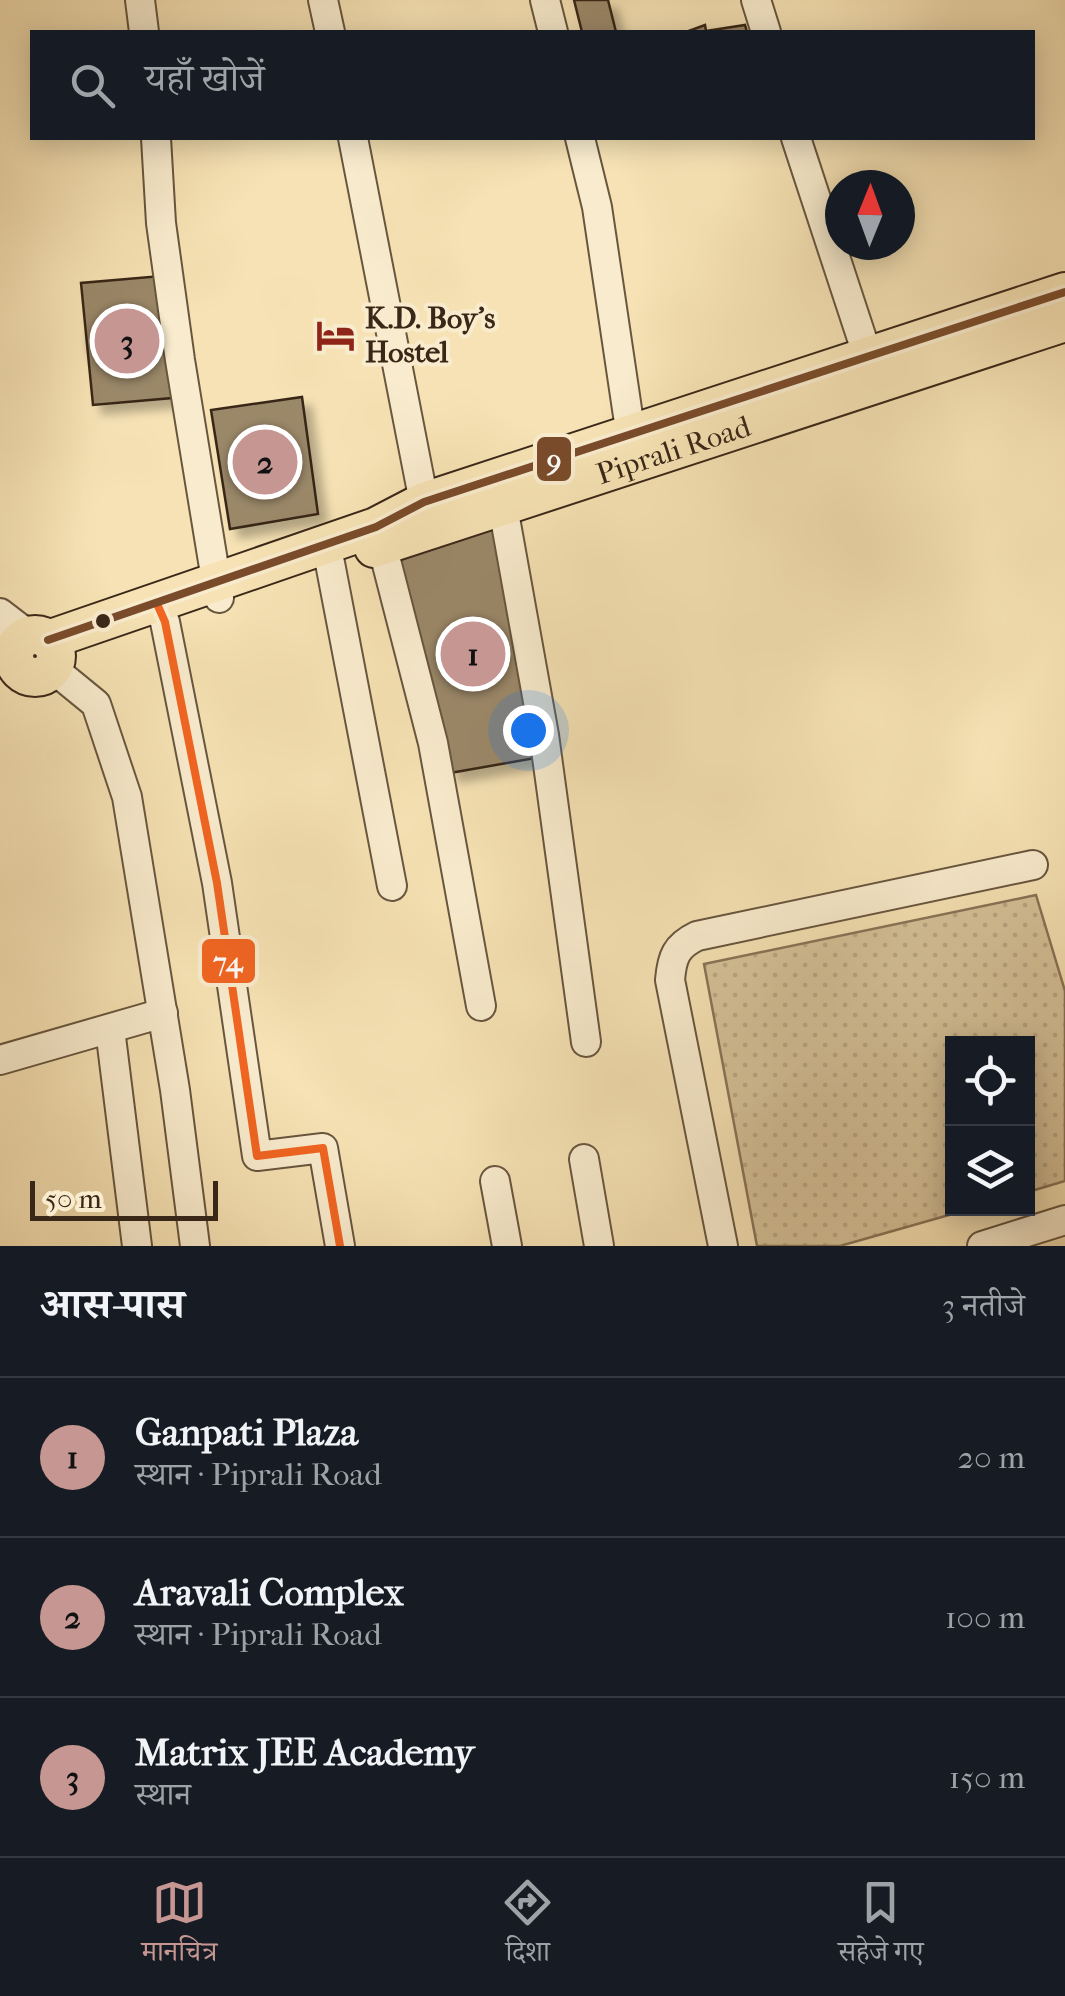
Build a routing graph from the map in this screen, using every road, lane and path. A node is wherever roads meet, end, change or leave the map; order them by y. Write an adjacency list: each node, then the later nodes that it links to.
1 (140, 0): 5 (street)
2 (324, 0): 6 (street)
3 (545, 0): 7 (street)
4 (756, 0): 8 (street)
5 (144, 30)
6 (330, 30)
7 (553, 30)
8 (765, 30)
9 (156, 140): 21 (street)
10 (352, 140): 17 (street)
11 (580, 140): 16 (street)
12 (797, 140): 15 (street)
13 (1065, 292): 15 (main road)
14 (1065, 322): 18 (main road, Piprali Road)
15 (869, 360): 16 (main road)
16 (631, 436): 17 (main road)
17 (424, 502): 21 (main road)
18 (503, 508): 19 (main road, Piprali Road); 29 (street)
19 (382, 546): 20 (main road, Piprali Road); 26 (street)
20 (330, 563): 21 (main road, Piprali Road); 25 (street)
21 (218, 591): 22 (main road)
22 (161, 614): 23 (main road); 36 (street)
23 (24, 651): 27 (street)
24 (1033, 865): 39 (street)
25 (392, 886)
26 (481, 1006)
27 (162, 1013): 28 (street); 35 (street)
28 (110, 1029): 30 (street); 34 (street)
29 (586, 1042)
30 (0, 1060)
31 (584, 1159): 38 (street)
32 (494, 1181): 37 (street)
33 (1054, 1231): 40 (street)
34 (136, 1246)
35 (194, 1246)
36 (340, 1246)
37 (507, 1246)
38 (599, 1246)
39 (723, 1246)
40 (982, 1246)

